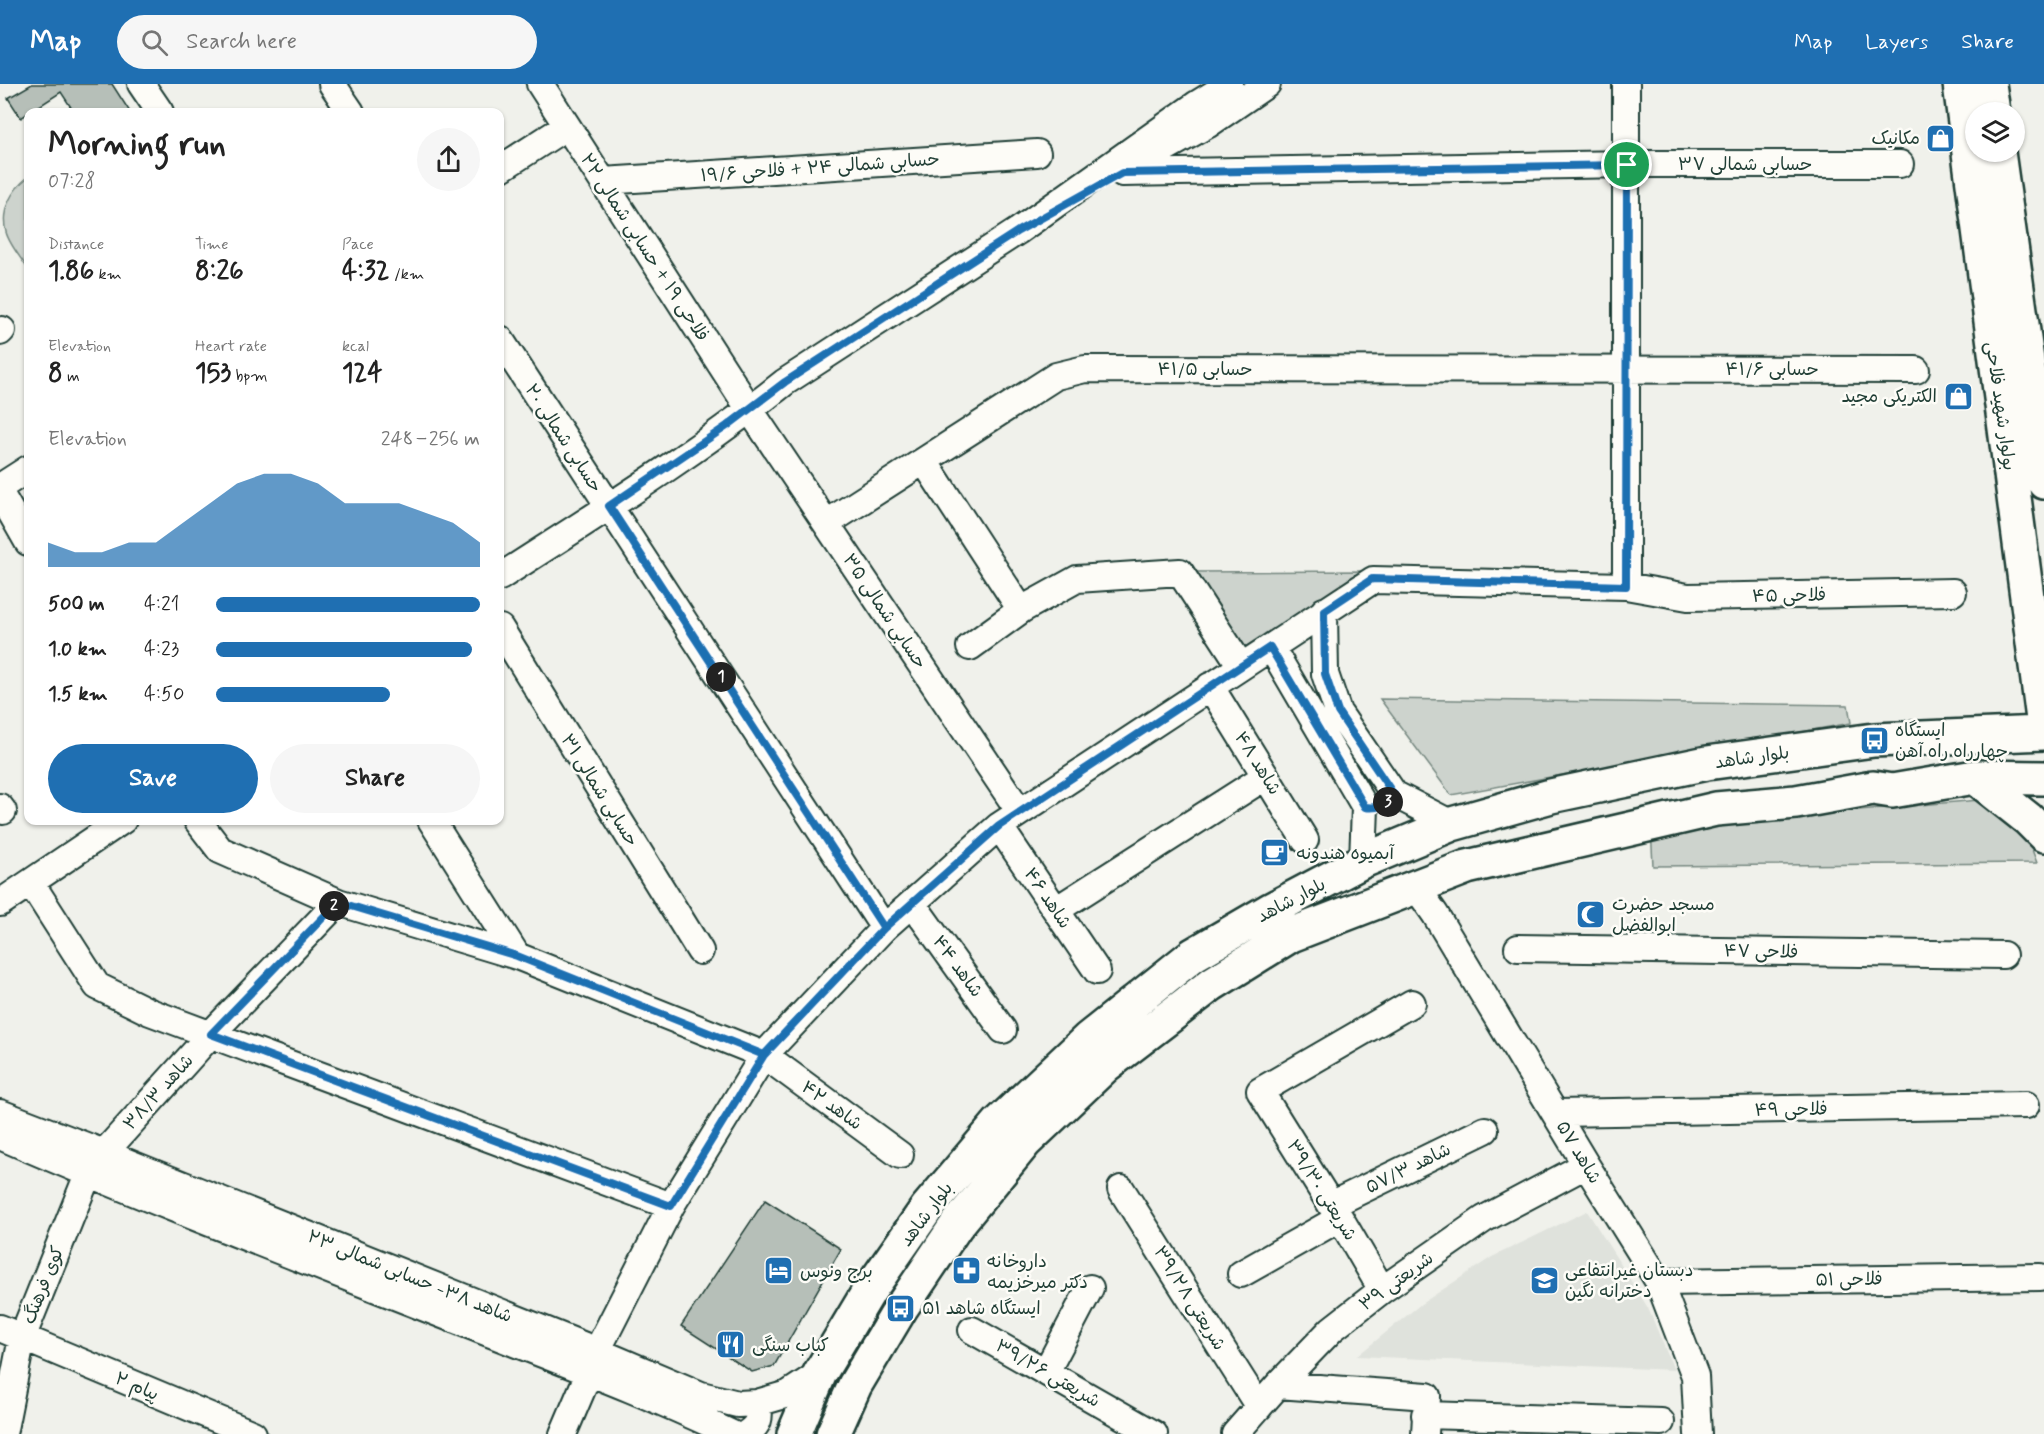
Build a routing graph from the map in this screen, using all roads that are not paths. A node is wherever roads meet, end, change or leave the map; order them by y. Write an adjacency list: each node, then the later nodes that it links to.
1 (141, 84): 10 (street)
2 (332, 84): 11 (street)
3 (540, 84): 12 (street, فلاحی ۱۹ + حسابی شمالی ۲۲)
4 (1267, 84): 8 (street)
5 (1626, 84): 15 (street)
6 (1960, 84): 43 (main road, بولوار شهید فلاحی)
7 (1989, 84): 9 (main road)
8 (1212, 98): 18 (street); 20 (street)
9 (1992, 102)
10 (157, 108)
11 (348, 108)
12 (567, 126): 17 (street); 19 (street, فلاحی ۱۹ + حسابی شمالی ۲۲)
13 (1037, 153): 19 (street, حسابی شمالی ۲۴ + فلاحی ۱۹/۶)
14 (1999, 162): 27 (main road, بولوار شهید فلاحی)
15 (1627, 165): 16 (street, حسابی شمالی ۳۷); 18 (street, حسابی شمالی ۳۷); 22 (street)
16 (1900, 165)
17 (504, 166)
18 (1122, 173): 20 (street)
19 (603, 182): 24 (street, فلاحی ۱۹ + حسابی شمالی ۲۲)
20 (1018, 231): 24 (street)
21 (504, 345): 30 (street, حسابی شمالی ۲۰)
22 (1628, 369): 23 (street, حسابی ۴۱/۶); 25 (street, حسابی ۴۱/۵); 34 (street)
23 (1916, 370)
24 (750, 410): 30 (street); 31 (street, حسابی شمالی ۳۵)
25 (924, 461): 31 (street, حسابی ۴۱/۵); 36 (street)
26 (24, 472): 28 (street)
27 (2044, 482)
28 (0, 487)
29 (0, 493): 32 (street)
30 (609, 506): 33 (street); 64 (street, حسابی شمالی ۲۰)
31 (827, 524): 50 (street, حسابی شمالی ۳۵)
32 (24, 535)
33 (504, 574)
34 (1626, 586): 35 (street, فلاحی ۴۵); 37 (street, فلاحی ۴۵)
35 (1953, 592)
36 (1021, 610): 39 (street); 41 (street)
37 (1324, 611): 40 (street); 48 (street)
38 (504, 634): 66 (street, حسابی شمالی ۳۱)
39 (970, 647)
40 (1270, 647): 41 (street); 49 (street)
41 (1241, 666): 42 (street)
42 (1210, 686): 45 (street, شاهد ۴۸); 50 (street)
43 (2044, 727)
44 (2044, 733): 51 (main road, بلوار شاهد)
45 (1266, 776): 56 (street, شاهد ۴۸); 63 (street)
46 (1975, 777): 47 (main road, بلوار شاهد); 55 (main road); 59 (main road, بلوار شاهد)
47 (2044, 778)
48 (1394, 795): 49 (street); 51 (street)
49 (1365, 807): 57 (street)
50 (1009, 819): 62 (street); 63 (street, شاهد ۴۶)
51 (1452, 824): 57 (main road, بلوار شاهد)
52 (116, 825): 58 (street)
53 (201, 825): 60 (street, شاهد ۴۲)
54 (434, 825): 68 (street)
55 (2044, 835)
56 (1305, 840)
57 (1363, 861): 95 (main road, بلوار شاهد)
58 (31, 883): 61 (street); 72 (street)
59 (1416, 887): 76 (street, شاهد ۵۷); 108 (main road, بلوار شاهد)
60 (338, 902): 68 (street, شاهد ۴۲); 72 (street, شاهد ۳۸/۳)
61 (0, 903)
62 (912, 903): 64 (street); 71 (street, شاهد ۴۴)
63 (1056, 910): 69 (street, شاهد ۴۶)
64 (884, 928): 73 (street)
65 (1518, 948): 67 (street, فلاحی ۴۷)
66 (700, 951)
67 (2003, 955)
68 (517, 956): 73 (street, شاهد ۴۲)
69 (1097, 971)
70 (1412, 1003): 85 (street, شریعتی ۳۹/۳۰)
71 (1003, 1030)
72 (211, 1034): 79 (street, شاهد ۳۸/۳); 84 (street)
73 (764, 1055): 80 (street, شاهد ۴۲); 84 (street)
74 (2026, 1105): 76 (street, فلاحی ۴۹)
75 (0, 1113): 79 (street, شاهد ۳۸- حسابی شمالی ۲۳)
76 (1556, 1113): 81 (street, شاهد ۵۷)
77 (1485, 1130): 85 (street, شاهد ۵۷/۳)
78 (0, 1136): 82 (street, شاهد ۳۸- حسابی شمالی ۲۳)
79 (104, 1153): 82 (street, شاهد ۳۸/۳); 93 (street, شاهد ۳۸- حسابی شمالی ۲۳)
80 (900, 1155)
81 (1586, 1165): 88 (street, شاهد ۵۷); 90 (street, شریعتی ۳۹)
82 (88, 1174): 92 (street, کوی فرهنگ); 93 (street, شاهد ۳۸- حسابی شمالی ۲۳)
83 (1121, 1189): 98 (street, شریعتی ۳۹/۲۸)
84 (671, 1206): 93 (street)
85 (1336, 1212): 86 (street, شاهد ۵۷/۳); 90 (street, شریعتی ۳۹/۳۰)
86 (1241, 1274)
87 (2040, 1277): 88 (street, فلاحی ۵۱)
88 (1659, 1282): 111 (street, شاهد ۵۷)
89 (1089, 1288): 94 (street)
90 (1382, 1290): 96 (street, شریعتی ۳۹)
91 (972, 1330): 94 (street, شریعتی ۳۹/۲۶)
92 (11, 1333): 102 (street, کوی فرهنگ); 103 (street, پیام ۲)
93 (593, 1362): 97 (street, شاهد ۳۸- حسابی شمالی ۲۳); 104 (street); 105 (street, شاهد ۳۸- حسابی شمالی ۲۳)
94 (1046, 1372): 109 (street, شریعتی ۳۹/۲۶)
95 (820, 1373): 97 (street, شاهد ۳۸- حسابی شمالی ۲۳); 107 (main road, بلوار شاهد)
96 (1278, 1386): 98 (street, شریعتی ۳۹); 100 (street)
97 (757, 1403): 106 (street)
98 (1259, 1407): 110 (street, شریعتی ۳۹)
99 (1661, 1422): 101 (street)
100 (1425, 1424): 101 (street)
101 (1559, 1426)
102 (3, 1434)
103 (253, 1434)
104 (563, 1434)
105 (732, 1434)
106 (746, 1434)
107 (794, 1434)
108 (833, 1434)
109 (1154, 1434)
110 (1235, 1434)
111 (1698, 1434)

